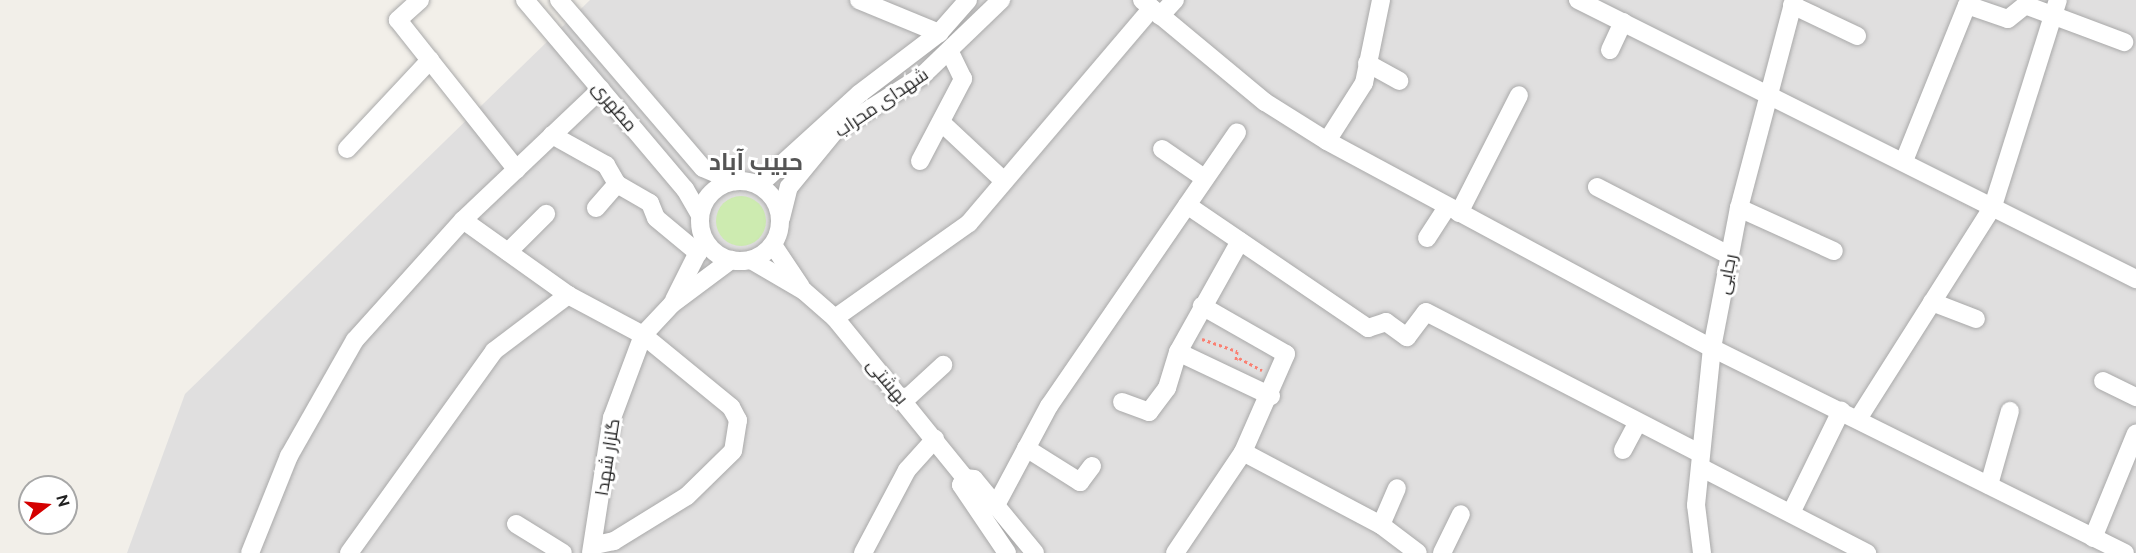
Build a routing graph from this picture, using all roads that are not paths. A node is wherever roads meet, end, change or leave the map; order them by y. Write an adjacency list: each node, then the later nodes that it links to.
1 (420, 0): 20 (street)
2 (525, 0): 24 (street, مطهری)
3 (560, 0): 31 (street, مطهری)
4 (859, 0): 14 (street)
5 (968, 0): 14 (street, شهدای محراب)
6 (1001, 0): 18 (street, شهدای محراب)
7 (1175, 0): 11 (street)
8 (1381, 0): 21 (street)
9 (1578, 0): 13 (street)
10 (1793, 3): 15 (street); 25 (street, رجایی)
11 (1152, 8): 30 (street); 40 (street)
12 (2055, 8): 16 (street); 34 (street); 45 (street)
13 (1623, 22): 17 (street); 25 (street)
14 (939, 33): 19 (street, شهدای محراب)
15 (1857, 36)
16 (2124, 42)
17 (1610, 50)
18 (950, 52): 22 (street, شهدای محراب); 27 (street)
19 (911, 56): 22 (street); 42 (street, شهدای محراب)
20 (430, 60): 32 (street); 37 (street)
21 (1367, 63): 23 (street); 30 (street)
22 (922, 76): 51 (street, شهدای محراب)
23 (1400, 81)
24 (601, 89): 29 (street); 36 (street, مطهری)
25 (1769, 92): 34 (street); 47 (street, رجایی)
26 (1519, 95): 48 (street)
27 (942, 123): 35 (street); 40 (street)
28 (1237, 132): 38 (street)
29 (552, 135): 37 (street); 41 (street)
30 (1327, 141): 48 (street)
31 (686, 148): 36 (street); 39 (street, مطهری)
32 (348, 149)
33 (1162, 149): 38 (street)
34 (1904, 160): 45 (street)
35 (920, 161)
36 (666, 167): 50 (street, مطهری)
37 (517, 170): 52 (street)
38 (1204, 178): 44 (street)
39 (734, 181): 42 (street); 50 (street)
40 (1004, 181): 68 (street)
41 (617, 184): 46 (street); 56 (street)
42 (759, 185): 51 (street)
43 (1597, 187): 59 (street)
44 (1186, 205): 54 (street); 85 (street)
45 (1994, 206): 62 (street); 65 (street)
46 (596, 208)
47 (1740, 208): 57 (street); 59 (street, رجایی)
48 (1453, 210): 53 (street); 71 (street)
49 (546, 214): 58 (street)
50 (700, 215): 56 (street)
51 (781, 218): 55 (street)
52 (463, 220): 58 (street); 102 (street)
53 (1427, 237)
54 (1240, 241): 67 (street); 82 (street)
55 (773, 244): 61 (street); 63 (street)
56 (701, 246): 60 (street); 66 (street)
57 (1834, 251)
58 (508, 252): 64 (street)
59 (1730, 255): 71 (street, رجایی)
60 (731, 260): 61 (street); 66 (street)
61 (751, 260): 63 (street)
62 (2136, 279)
63 (804, 291): 68 (street, بهشتی)
64 (568, 295): 70 (street); 103 (street)
65 (1932, 302): 69 (street); 81 (street)
66 (672, 304): 70 (street, گلزار شهدا)
67 (1202, 306): 72 (street); 75 (street)
68 (835, 318): 77 (street, بهشتی)
69 (1976, 319)
70 (643, 335): 101 (street, گلزار شهدا); 101 (street)
71 (1712, 348): 79 (street); 88 (street, رجایی)
72 (1178, 352): 75 (street); 78 (street)
73 (943, 365): 77 (street)
74 (2103, 381): 76 (street)
75 (1271, 396): 87 (street)
76 (2136, 397)
77 (904, 400): 84 (street, بهشتی)
78 (1122, 402)
79 (1840, 411): 81 (street); 94 (street)
80 (2010, 411): 91 (street)
81 (1858, 419): 91 (street)
82 (1637, 424): 86 (street); 88 (street)
83 (2136, 433): 98 (street)
84 (935, 439): 90 (street, بهشتی); 105 (street)
85 (1026, 448): 89 (street); 93 (street)
86 (1623, 450)
87 (1243, 452): 97 (street); 108 (street)
88 (1702, 461): 94 (street); 111 (street, رجایی)
89 (1092, 466)
90 (965, 478): 93 (street, بهشتی); 106 (street, بهشتی)
91 (1989, 485): 98 (street)
92 (1397, 488): 97 (street)
93 (995, 507): 99 (street, بهشتی)
94 (1791, 513): 100 (street)
95 (1461, 514): 110 (street)
96 (516, 524): 104 (street)
97 (1381, 525): 109 (street)
98 (2094, 538): 113 (street)
99 (1021, 539): 106 (street); 107 (street, بهشتی)
100 (1841, 547): 112 (street)
101 (592, 549)
102 (250, 553)
103 (349, 553)
104 (563, 553)
105 (863, 553)
106 (1008, 553)
107 (1035, 553)
108 (1175, 553)
109 (1418, 553)
110 (1442, 553)
111 (1702, 553)
112 (1867, 553)
113 (2125, 553)

